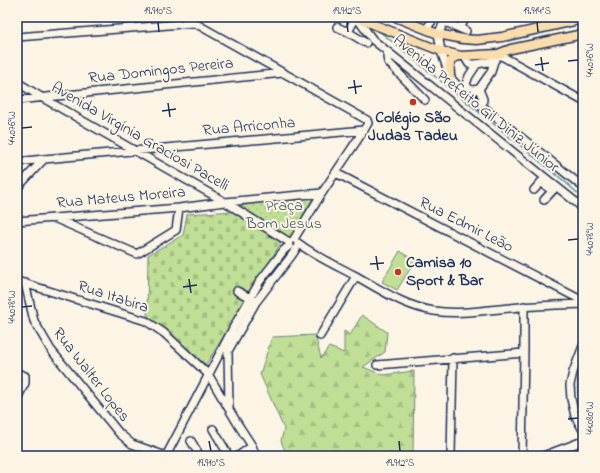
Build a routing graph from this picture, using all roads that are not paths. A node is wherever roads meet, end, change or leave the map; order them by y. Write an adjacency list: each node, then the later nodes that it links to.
1 (184, 17): 8 (street)
2 (356, 17): 12 (street); 16 (main road); 17 (street, Avenida Prefeito Gil Diniz Júnior)
3 (395, 17): 11 (main road)
4 (435, 17): 11 (street)
5 (466, 17): 9 (street)
6 (583, 19): 7 (main road)
7 (570, 20): 9 (main road)
8 (195, 23): 14 (street); 21 (street)
9 (442, 23): 11 (main road); 16 (street)
10 (337, 27): 12 (street)
11 (426, 29)
12 (348, 32): 15 (street)
13 (583, 34): 19 (main road)
14 (17, 37)
15 (366, 43)
16 (441, 51): 18 (main road); 22 (street)
17 (388, 52): 27 (street); 37 (street, Avenida Prefeito Gil Diniz Júnior)
18 (462, 56): 19 (main road); 20 (street); 22 (main road)
19 (498, 57): 20 (street); 24 (street); 28 (street)
20 (477, 64): 24 (street)
21 (283, 73): 25 (street, Rua Domingos Pereira); 30 (street)
22 (450, 77): 29 (street)
23 (17, 82): 25 (street, Avenida Virgínia Graciosi Pacelli)
24 (479, 89): 29 (street)
25 (41, 97): 26 (street, Rua Domingos Pereira); 31 (street, Avenida Virgínia Graciosi Pacelli)
26 (17, 100)
27 (425, 100)
28 (583, 101)
29 (482, 107): 35 (street)
30 (364, 130): 31 (street, Rua Arriconha); 34 (street)
31 (136, 151): 32 (street, Rua Arriconha); 41 (street, Avenida Virgínia Graciosi Pacelli)
32 (44, 159): 33 (street, Rua Arriconha); 36 (street)
33 (17, 162)
34 (336, 173): 39 (street); 52 (street, Rua Edmir Leão)
35 (583, 187)
36 (17, 188)
37 (554, 188): 38 (street); 40 (street); 43 (street, Avenida Prefeito Gil Diniz Júnior)
38 (534, 190)
39 (322, 193): 41 (street, Rua Mateus Moreira); 46 (street)
40 (544, 200)
41 (225, 202): 42 (street, Rua Mateus Moreira); 46 (street, Avenida Virgínia Graciosi Pacelli)
42 (179, 208): 44 (street, Rua Mateus Moreira); 44 (street)
43 (583, 209)
44 (52, 217): 45 (street, Rua Mateus Moreira)
45 (17, 221)
46 (294, 244): 47 (street, Avenida Virgínia Graciosi Pacelli); 51 (street)
47 (356, 276): 53 (street, Avenida Virgínia Graciosi Pacelli); 54 (street)
48 (17, 281): 49 (street, Rua Itabira)
49 (25, 283): 60 (street, Rua Itabira); 68 (street, Rua Walter Lopes)
50 (237, 291): 51 (street)
51 (253, 300): 60 (street); 62 (street)
52 (583, 303): 53 (street, Avenida Virgínia Graciosi Pacelli)
53 (524, 306): 56 (street)
54 (320, 336)
55 (583, 346): 64 (street)
56 (524, 353): 57 (street); 74 (street)
57 (453, 358): 58 (street); 73 (street)
58 (377, 365)
59 (17, 374): 61 (street)
60 (208, 374): 62 (street, Rua Itabira); 68 (street)
61 (17, 398)
62 (229, 408): 67 (street, Rua Itabira)
63 (213, 429): 70 (street)
64 (583, 430)
65 (191, 441): 69 (street)
66 (583, 441): 75 (street)
67 (250, 448): 71 (street); 72 (street, Rua Itabira)
68 (166, 456)
69 (200, 456)
70 (229, 456)
71 (238, 456)
72 (256, 456)
73 (451, 456)
74 (522, 456)
75 (543, 456)

